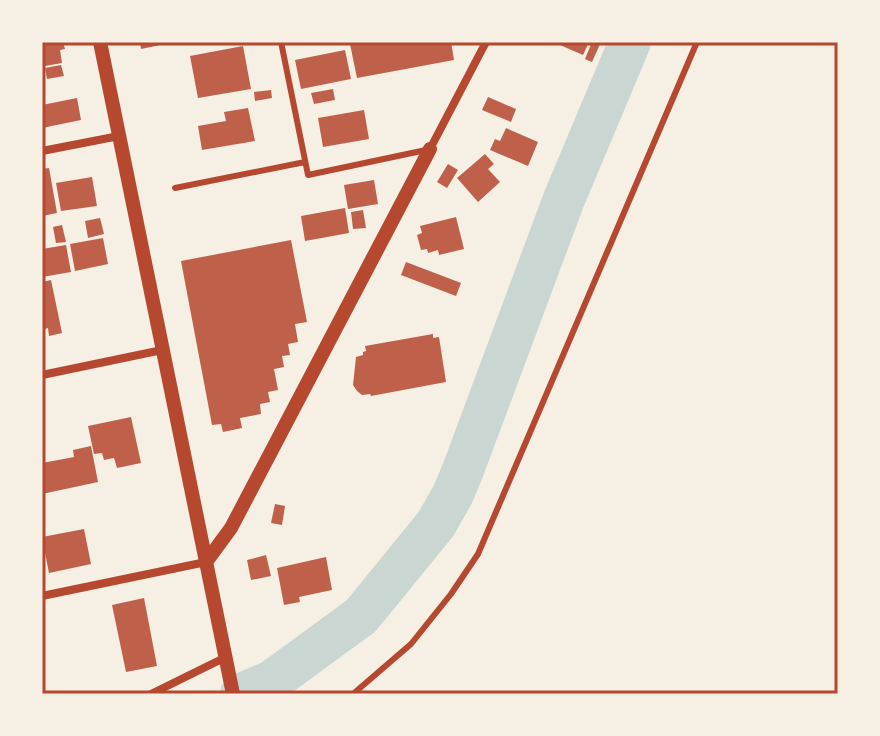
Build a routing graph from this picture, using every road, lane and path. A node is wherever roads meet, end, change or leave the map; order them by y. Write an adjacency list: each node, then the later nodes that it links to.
1 (100, 42): 5 (street)
2 (281, 42): 8 (lane)
3 (486, 42): 6 (street)
4 (697, 42): 17 (lane)
5 (119, 136): 7 (street); 10 (street)
6 (430, 149): 8 (lane); 12 (street)
7 (42, 151)
8 (305, 162): 9 (lane)
9 (175, 188)
10 (162, 350): 11 (street); 12 (street)
11 (42, 375)
12 (206, 562): 13 (street); 14 (street)
13 (42, 596)
14 (226, 657): 15 (street); 16 (street)
15 (232, 688)
16 (151, 694)
17 (353, 694)

